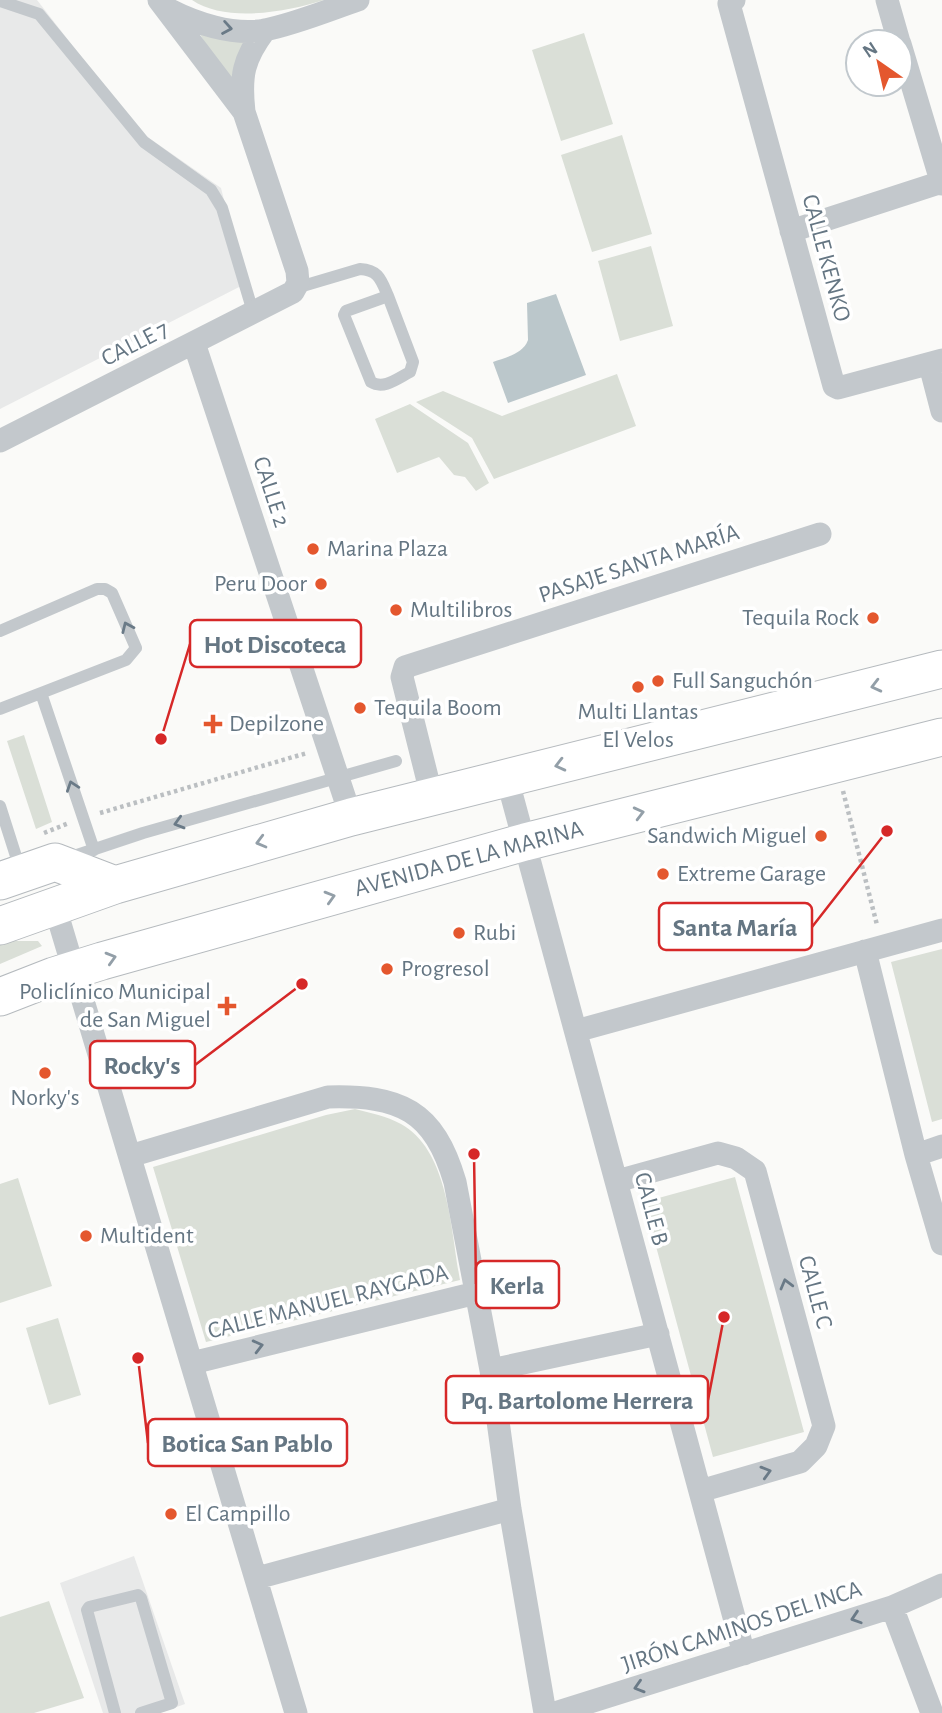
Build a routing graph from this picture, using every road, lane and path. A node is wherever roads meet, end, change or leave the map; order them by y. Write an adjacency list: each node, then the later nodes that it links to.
1 (358, 0): 7 (street)
2 (887, 0): 6 (street)
3 (0, 1): 14 (lane)
4 (732, 1): 11 (street, CALLE KENKO)
5 (161, 3): 7 (street, one-way to 7); 9 (street)
6 (895, 28)
7 (265, 30): 9 (street)
8 (914, 90): 10 (street)
9 (244, 112): 12 (street)
10 (942, 183): 11 (street)
11 (791, 231): 16 (street, CALLE KENKO)
12 (294, 290): 13 (lane); 14 (street, CALLE 7)
13 (387, 296): 13 (lane)
14 (253, 312): 15 (street, CALLE 7)
15 (194, 343): 18 (street, CALLE 7); 28 (street, CALLE 2)
16 (936, 362): 17 (street, CALLE KENKO)
17 (942, 411)
18 (0, 441)
19 (820, 534): 30 (street, PASAJE SANTA MARÍA)
20 (0, 631): 22 (lane, one-way to 20)
21 (942, 669): 29 (main road, one-way to 29)
22 (41, 693): 23 (lane); 37 (lane, one-way to 22)
23 (0, 709)
24 (942, 737): 27 (main road, AVENIDA DE LA MARINA)
25 (320, 750): 32 (path)
26 (396, 761): 28 (lane)
27 (836, 763): 35 (main road, AVENIDA DE LA MARINA, one-way to 27); 43 (path)
28 (339, 778): 33 (street, CALLE 2); 37 (lane, one-way to 37)
29 (507, 778): 30 (main road); 35 (street, CALLE B)
30 (432, 797): 33 (main road)
31 (0, 806): 38 (lane)
32 (100, 813)
33 (351, 817): 39 (main road, one-way to 39)
34 (75, 821): 36 (path)
35 (526, 842): 44 (main road, AVENIDA DE LA MARINA, one-way to 35); 46 (street, CALLE B)
36 (46, 849): 37 (lane); 38 (main road); 39 (main road)
37 (94, 850)
38 (11, 877)
39 (115, 884): 40 (main road)
40 (55, 907): 41 (main road); 44 (street)
41 (0, 926)
42 (942, 930): 43 (street)
43 (874, 948): 46 (street); 48 (street)
44 (74, 970): 45 (main road, AVENIDA DE LA MARINA); 49 (street)
45 (0, 997)
46 (576, 1031): 50 (street, CALLE B)
47 (942, 1146): 48 (street)
48 (916, 1155): 51 (street)
49 (130, 1156): 52 (street); 54 (street)
50 (617, 1181): 53 (street, CALLE B); 56 (street, CALLE C, one-way to 50)
51 (942, 1244)
52 (476, 1293): 54 (street, CALLE MANUEL RAYGADA, one-way to 52); 55 (street)
53 (658, 1334): 55 (street); 56 (street, CALLE B)
54 (192, 1363): 58 (street)
55 (491, 1370): 57 (street)
56 (700, 1491): 61 (street, CALLE B)
57 (510, 1509): 58 (street); 66 (street)
58 (257, 1578): 65 (street)
59 (942, 1585): 60 (street, JIRÓN CAMINOS DEL INCA)
60 (892, 1607): 61 (street, JIRÓN CAMINOS DEL INCA, one-way to 61); 68 (street)
61 (744, 1654): 67 (street, JIRÓN CAMINOS DEL INCA, one-way to 67)
62 (174, 1708): 63 (lane); 64 (lane)
63 (115, 1713)
64 (141, 1713)
65 (296, 1713)
66 (545, 1713)
67 (555, 1713)
68 (932, 1713)

